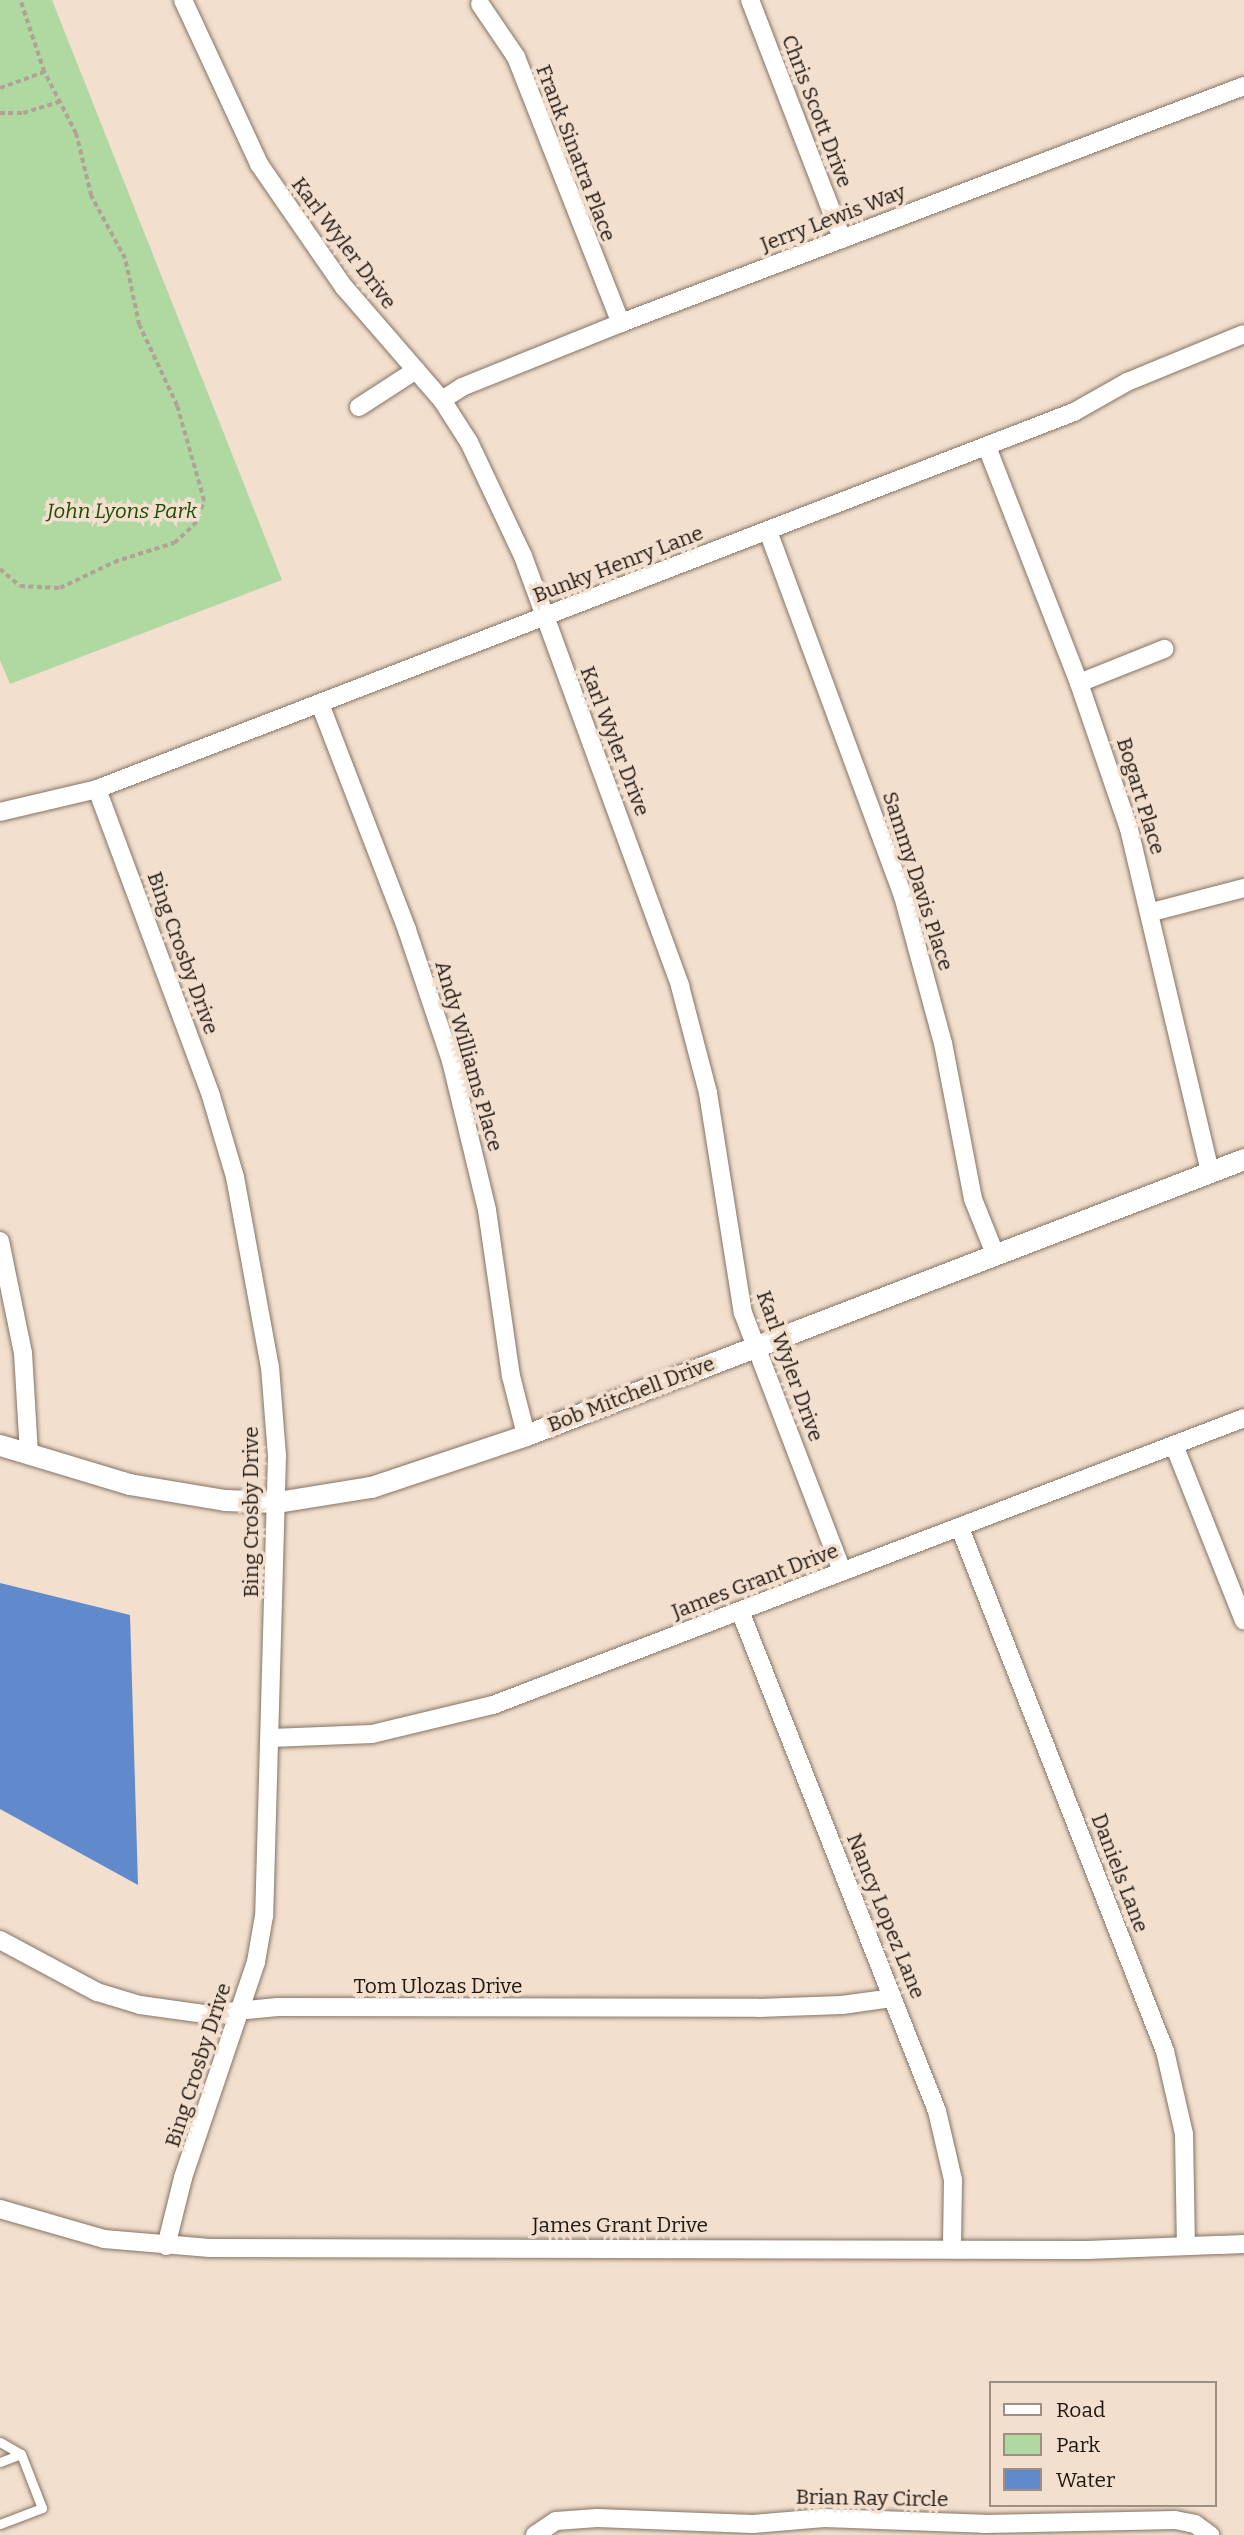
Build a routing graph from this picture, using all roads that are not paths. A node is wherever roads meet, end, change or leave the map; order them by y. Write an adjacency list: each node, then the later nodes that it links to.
1 (183, 0): 8 (street, Karl Wyler Drive)
2 (750, 0): 5 (street, Chris Scott Drive)
3 (480, 4): 6 (street, Frank Sinatra Place)
4 (1244, 86): 5 (street, Jerry Lewis Way)
5 (842, 239): 6 (street, Jerry Lewis Way)
6 (621, 323): 9 (street, Jerry Lewis Way)
7 (1244, 334): 11 (street, Bunky Henry Lane)
8 (416, 370): 9 (street, Karl Wyler Drive); 10 (street)
9 (442, 400): 13 (street, Karl Wyler Drive)
10 (359, 407)
11 (987, 447): 12 (street, Bunky Henry Lane); 15 (street, Bogart Place)
12 (768, 531): 13 (street, Bunky Henry Lane); 24 (street, Sammy Davis Place)
13 (546, 617): 16 (street, Bunky Henry Lane); 25 (street, Karl Wyler Drive)
14 (1164, 649): 15 (street)
15 (1079, 683): 20 (street, Bogart Place)
16 (320, 704): 17 (street, Bunky Henry Lane); 27 (street, Andy Williams Place)
17 (97, 789): 18 (street, Bunky Henry Lane); 31 (street, Bing Crosby Drive)
18 (0, 812)
19 (1244, 888): 20 (street)
20 (1152, 912): 22 (street, Bogart Place)
21 (1244, 1159): 22 (street, Bob Mitchell Drive)
22 (1210, 1172): 24 (street, Bob Mitchell Drive)
23 (0, 1241): 30 (street)
24 (995, 1254): 25 (street, Bob Mitchell Drive)
25 (756, 1346): 27 (street, Bob Mitchell Drive); 33 (street, Karl Wyler Drive)
26 (1244, 1418): 29 (street, James Grant Drive)
27 (526, 1435): 31 (street, Bob Mitchell Drive)
28 (0, 1445): 30 (street, Bob Mitchell Drive)
29 (1174, 1445): 32 (street, James Grant Drive); 35 (street)
30 (29, 1453): 31 (street, Bob Mitchell Drive)
31 (277, 1502): 36 (street, Bing Crosby Drive)
32 (960, 1528): 33 (street, James Grant Drive); 43 (street, Daniels Lane)
33 (842, 1571): 34 (street, James Grant Drive)
34 (740, 1611): 36 (street, James Grant Drive); 38 (street, Nancy Lopez Lane)
35 (1244, 1621)
36 (271, 1738): 39 (street, Bing Crosby Drive)
37 (0, 1940): 39 (street, Tom Ulozas Drive)
38 (892, 1998): 39 (street, Tom Ulozas Drive); 44 (street, Nancy Lopez Lane)
39 (237, 2014): 42 (street, Bing Crosby Drive)
40 (0, 2209): 42 (street, James Grant Drive)
41 (1244, 2244): 43 (street, James Grant Drive)
42 (166, 2246): 44 (street, James Grant Drive)
43 (1186, 2246): 44 (street, James Grant Drive)
44 (952, 2247)
45 (0, 2441): 46 (lane)
46 (22, 2454): 47 (lane); 48 (lane)
47 (0, 2462)
48 (0, 2524)
49 (984, 2529): 50 (street, Brian Ray Circle); 52 (street, Brian Ray Circle)
50 (753, 2530): 51 (street, Brian Ray Circle)
51 (535, 2535)
52 (1210, 2535)

